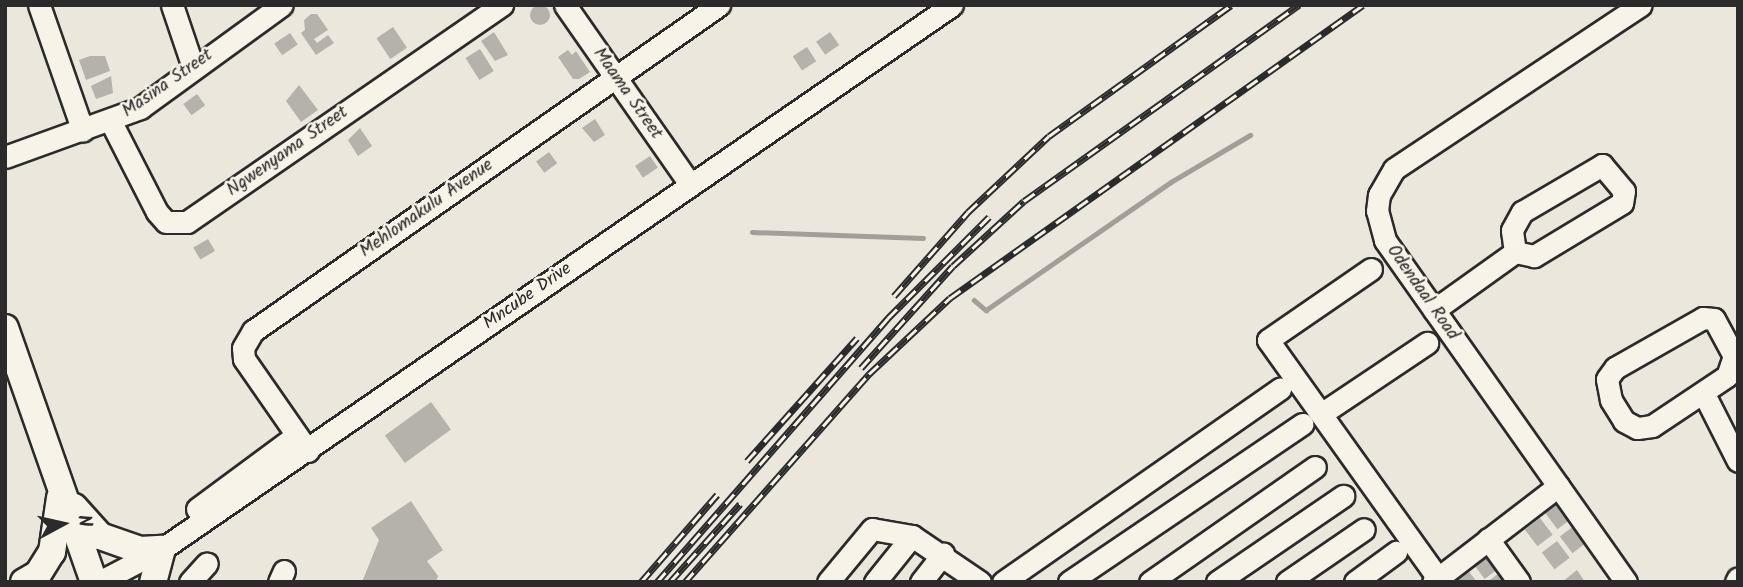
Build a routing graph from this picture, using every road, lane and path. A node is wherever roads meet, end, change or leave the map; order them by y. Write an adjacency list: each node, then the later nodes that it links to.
1 (40, 5): 12 (street)
2 (172, 5): 9 (street)
3 (282, 5): 9 (street, Masina Street)
4 (502, 5): 11 (street, Ngwenyama Street)
5 (565, 5): 10 (street, Maama Street)
6 (719, 5): 10 (street, Mehlomakulu Avenue)
7 (953, 5): 14 (street, Mncube Drive)
8 (1641, 5): 17 (street, Odendaal Road)
9 (193, 66): 11 (street, Masina Street)
10 (616, 78): 14 (street, Maama Street); 24 (street, Mehlomakulu Avenue)
11 (111, 122): 12 (street, Masina Street)
12 (83, 131): 13 (street, Masina Street)
13 (5, 158)
14 (690, 183): 24 (street, Mncube Drive)
15 (1515, 252): 15 (street); 17 (street)
16 (1371, 269): 23 (street)
17 (1434, 310): 28 (street, Odendaal Road)
18 (5, 328): 20 (main road)
19 (1427, 343): 23 (street)
20 (10, 359): 27 (main road)
21 (1280, 389): 46 (street)
22 (1704, 394): 22 (street); 25 (street)
23 (1312, 419): 37 (street); 47 (street)
24 (302, 443): 33 (street, Mncube Drive)
25 (1738, 461)
26 (1315, 467): 48 (street)
27 (60, 485): 33 (main road); 39 (main road); 40 (main road)
28 (1558, 486): 32 (street); 53 (street, Odendaal Road)
29 (1343, 496): 49 (street)
30 (1364, 529): 50 (street)
31 (912, 536): 35 (street); 43 (street); 44 (street)
32 (1488, 540): 37 (street); 52 (street)
33 (151, 550): 40 (street, Mncube Drive); 41 (main road)
34 (1396, 552): 51 (street)
35 (943, 554): 38 (street); 45 (street)
36 (207, 564): 42 (street)
37 (1435, 580)
38 (976, 581)
39 (24, 582)
40 (97, 582)
41 (153, 582)
42 (190, 582)
43 (828, 582)
44 (875, 582)
45 (921, 582)
46 (1003, 582)
47 (1069, 582)
48 (1150, 582)
49 (1217, 582)
50 (1287, 582)
51 (1355, 582)
52 (1519, 582)
53 (1626, 582)

